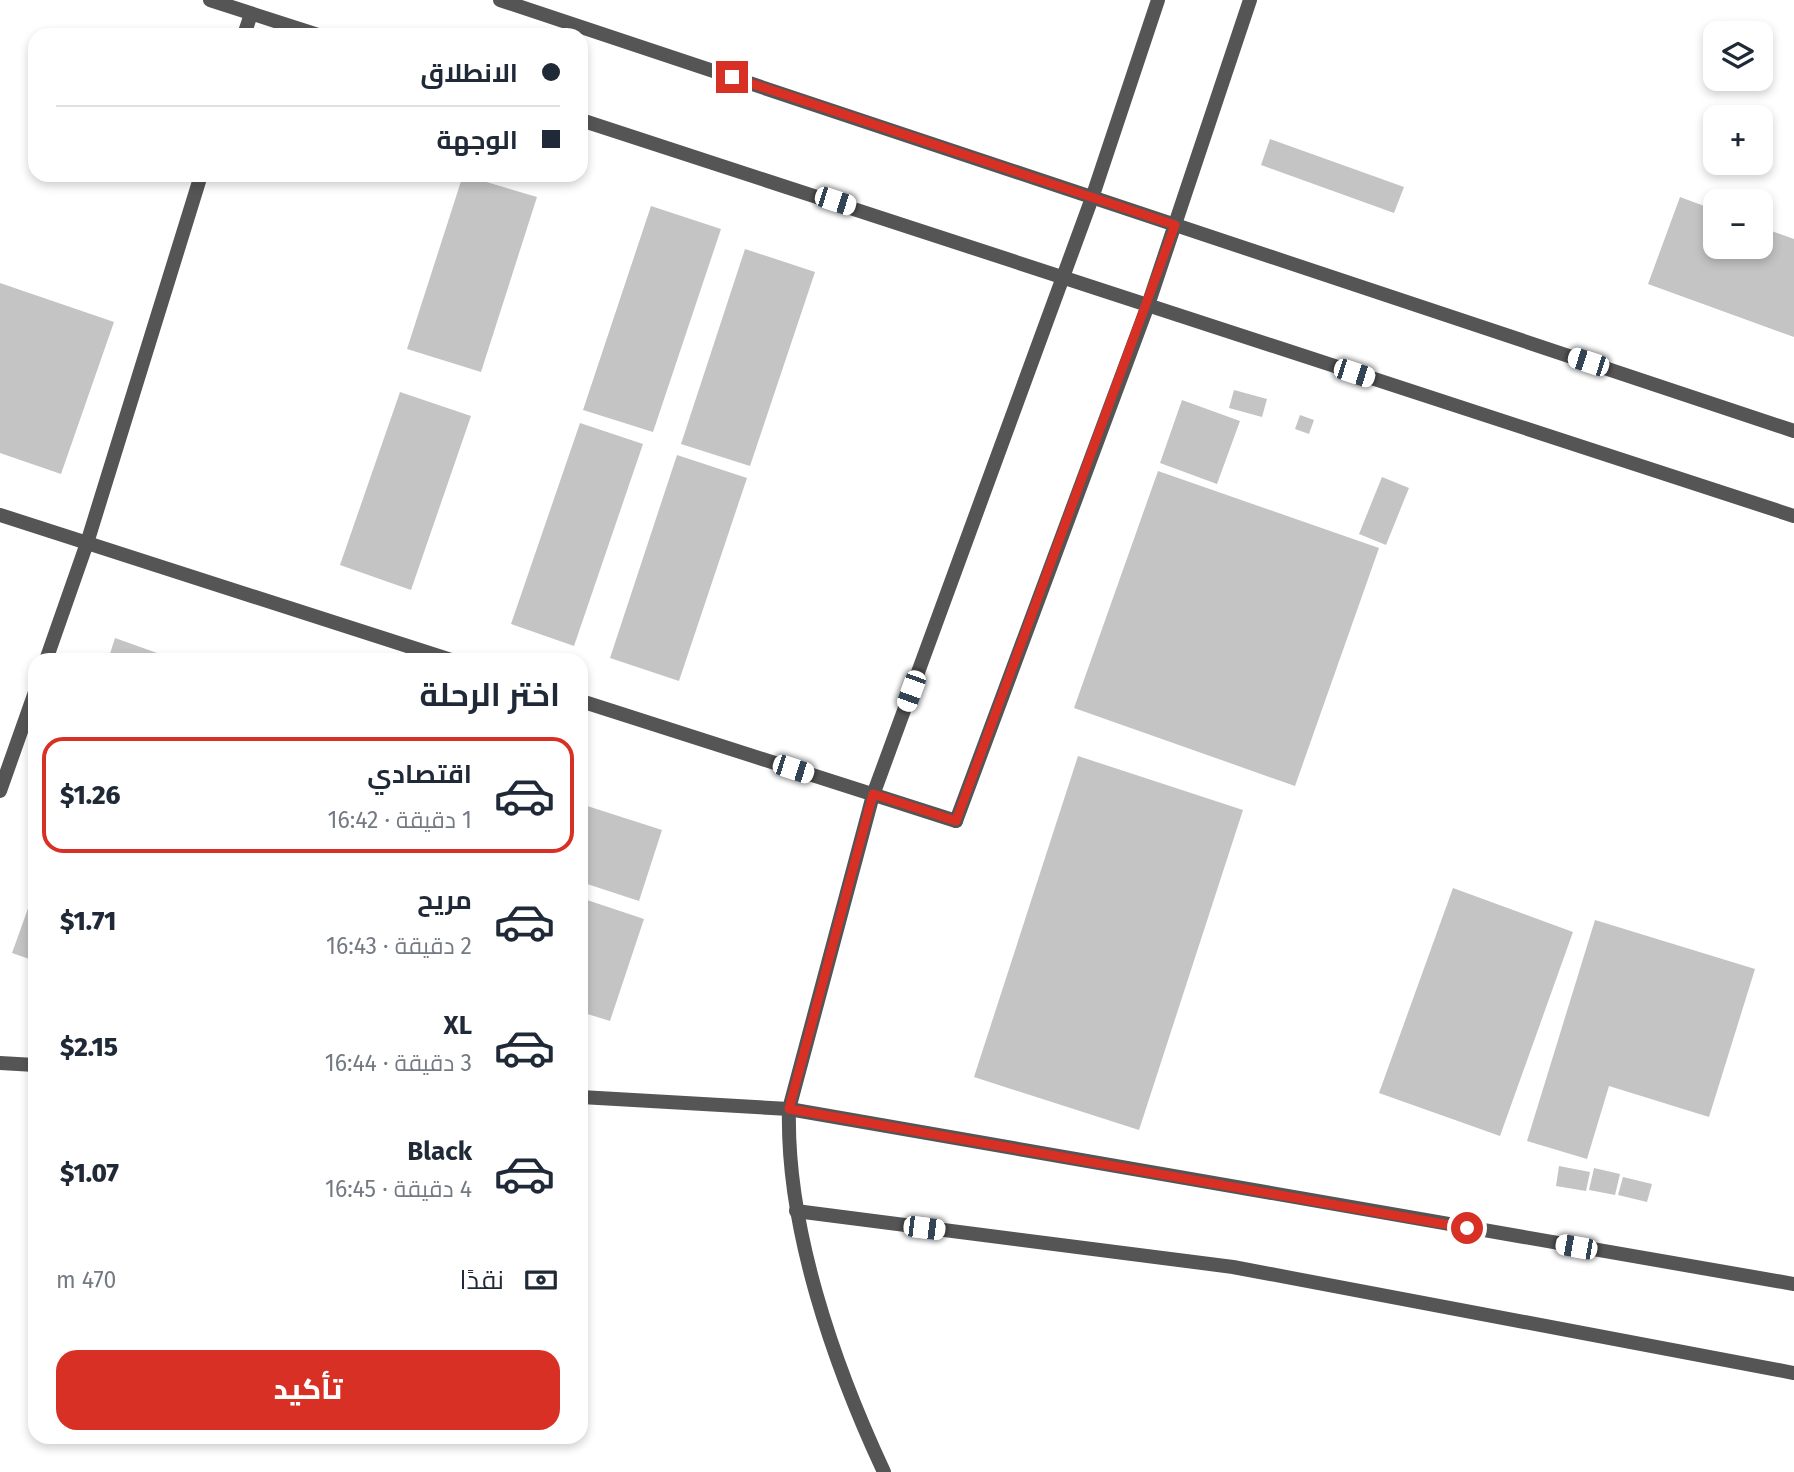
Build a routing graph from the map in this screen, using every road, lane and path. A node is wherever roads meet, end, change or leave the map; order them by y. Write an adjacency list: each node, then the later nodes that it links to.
1 (210, 0): 5 (street)
2 (500, 0): 8 (street)
3 (1158, 0): 12 (street)
4 (1250, 0): 13 (street)
5 (251, 13): 6 (street); 7 (street)
6 (246, 28)
7 (296, 28)
8 (584, 28)
9 (588, 29): 12 (street)
10 (588, 122): 14 (street)
11 (199, 182): 19 (street)
12 (1092, 198): 13 (street); 14 (street)
13 (1175, 225): 15 (street); 16 (street)
14 (1064, 275): 15 (street); 25 (street)
15 (1148, 305): 18 (street); 25 (street)
16 (1794, 431)
17 (0, 515): 19 (street)
18 (1794, 516)
19 (87, 543): 20 (street); 21 (street)
20 (48, 653)
21 (429, 653)
22 (588, 703): 25 (street)
23 (28, 712): 24 (street)
24 (0, 792)
25 (873, 794): 29 (street)
26 (0, 1063): 27 (street)
27 (28, 1065)
28 (588, 1097): 29 (street)
29 (789, 1109): 30 (street); 31 (street)
30 (796, 1211): 32 (street); 33 (street)
31 (1794, 1284)
32 (1794, 1373)
33 (884, 1472)

